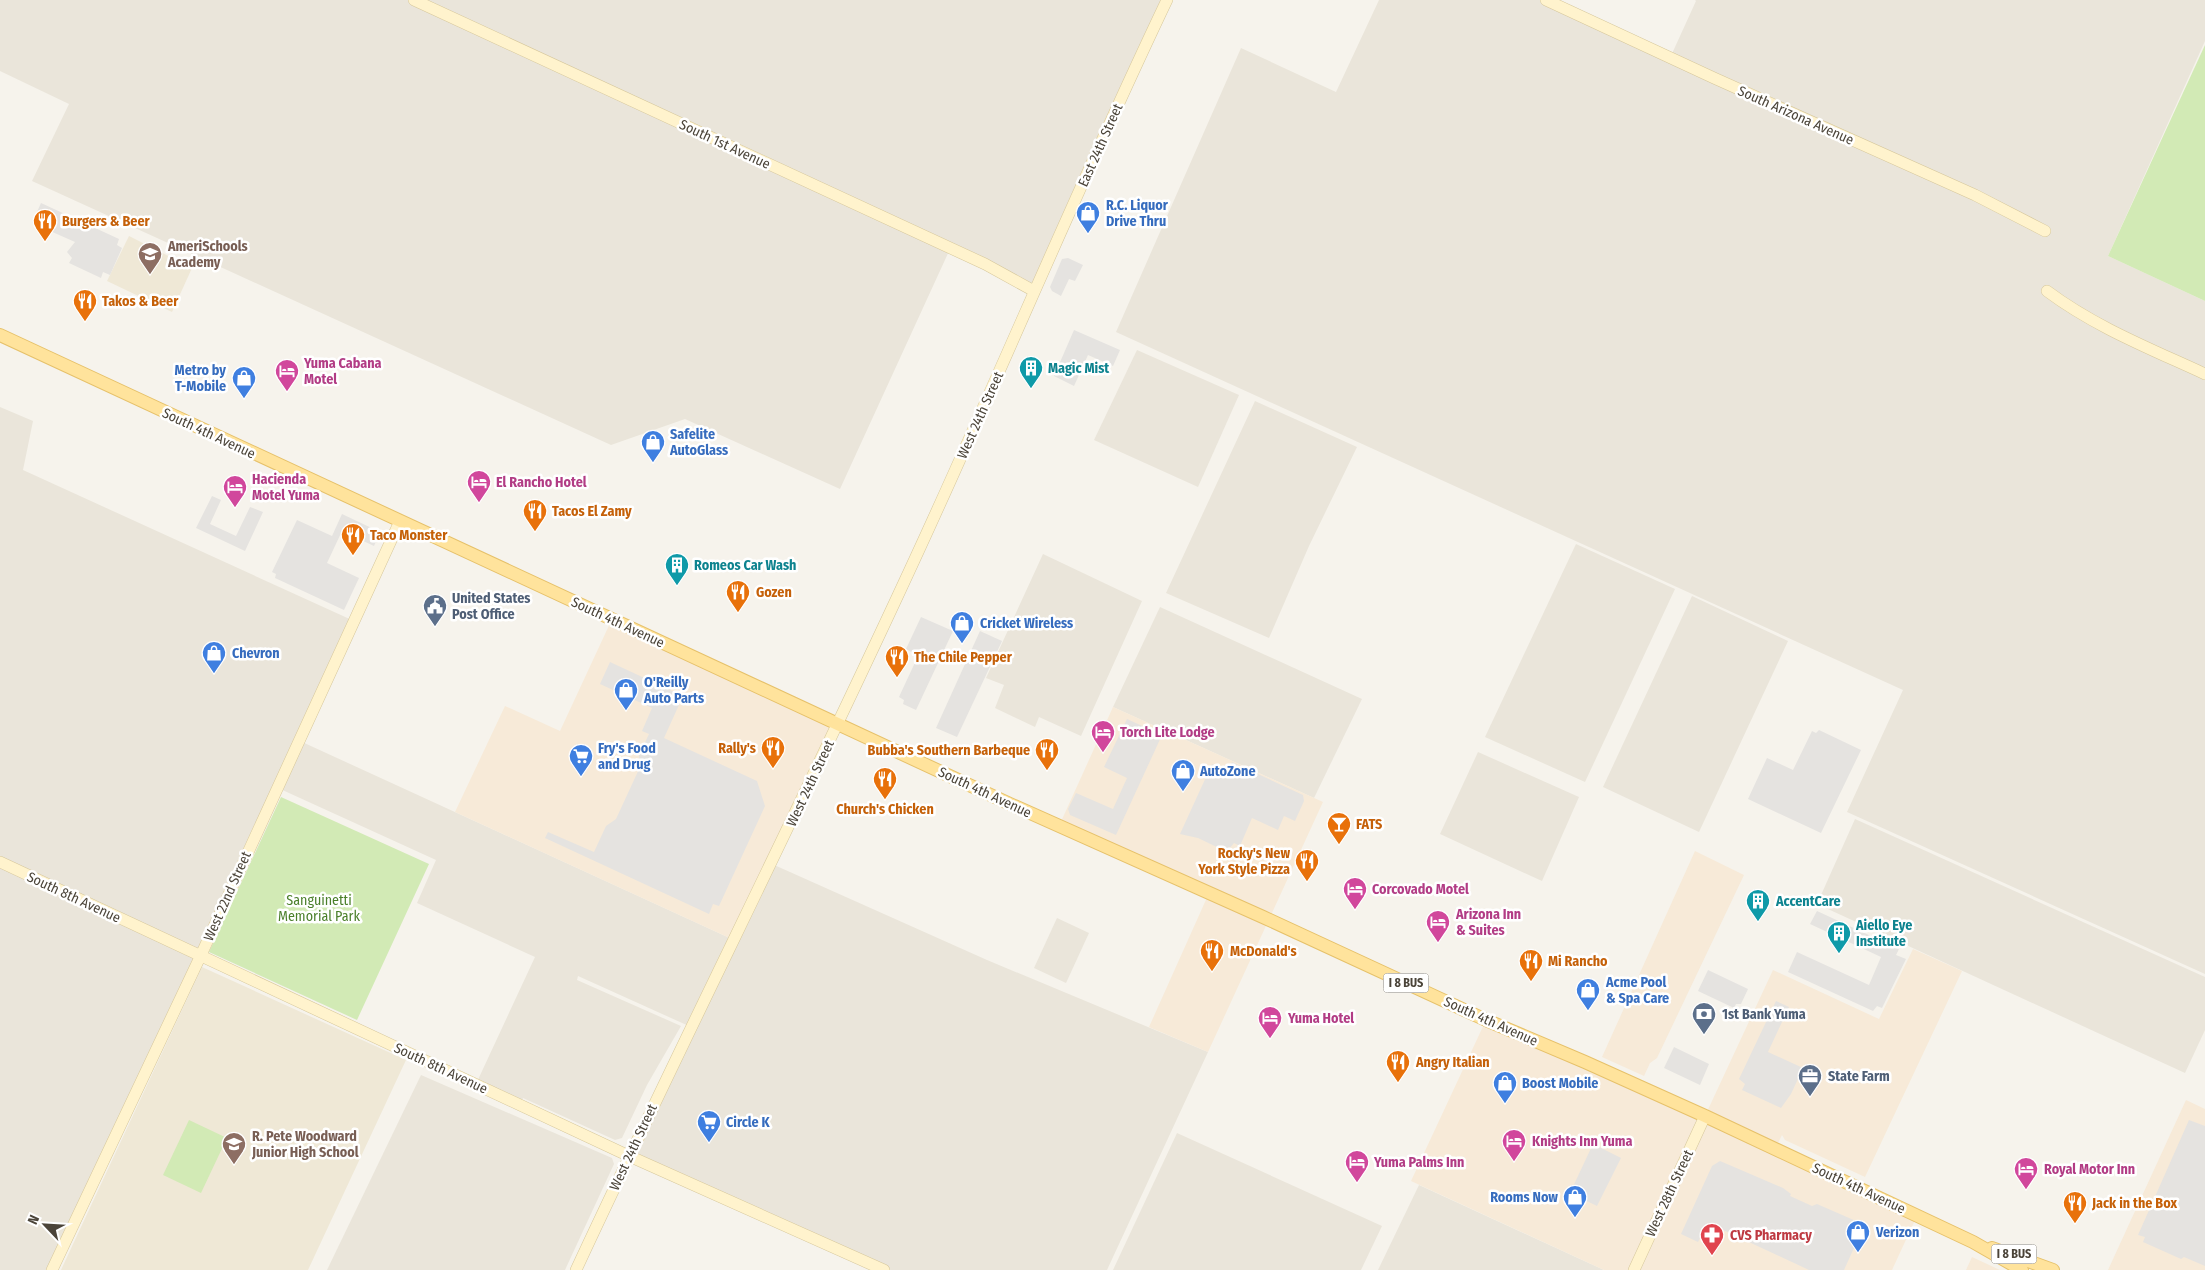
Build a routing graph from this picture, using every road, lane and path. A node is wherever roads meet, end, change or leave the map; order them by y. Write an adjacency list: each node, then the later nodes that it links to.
1 (414, 0): 5 (street, South 1st Avenue)
2 (1167, 0): 5 (street, East 24th Street)
3 (1546, 0): 4 (street, South Arizona Avenue)
4 (2044, 231)
5 (1034, 291): 10 (street, West 24th Street)
6 (2047, 291): 8 (street)
7 (0, 335): 9 (main road, South 4th Avenue / I 8 BUS)
8 (2205, 374)
9 (400, 521): 10 (main road, South 4th Avenue / I 8 BUS); 12 (street, West 22nd Street)
10 (838, 724): 13 (main road, South 4th Avenue / I 8 BUS); 14 (street, West 24th Street)
11 (0, 862): 12 (street, South 8th Avenue)
12 (200, 955): 14 (street, South 8th Avenue); 16 (street, West 22nd Street)
13 (1705, 1116): 15 (main road, South 4th Avenue / I 8 BUS); 19 (street, West 28th Street)
14 (629, 1156): 17 (street, West 24th Street); 18 (street, South 8th Avenue)
15 (1973, 1242): 20 (main road, South 4th Avenue / I 8 BUS); 21 (main road, South 4th Avenue / I 8 BUS)
16 (52, 1270)
17 (576, 1270)
18 (884, 1270)
19 (1634, 1270)
20 (2022, 1270)
21 (2054, 1270)

